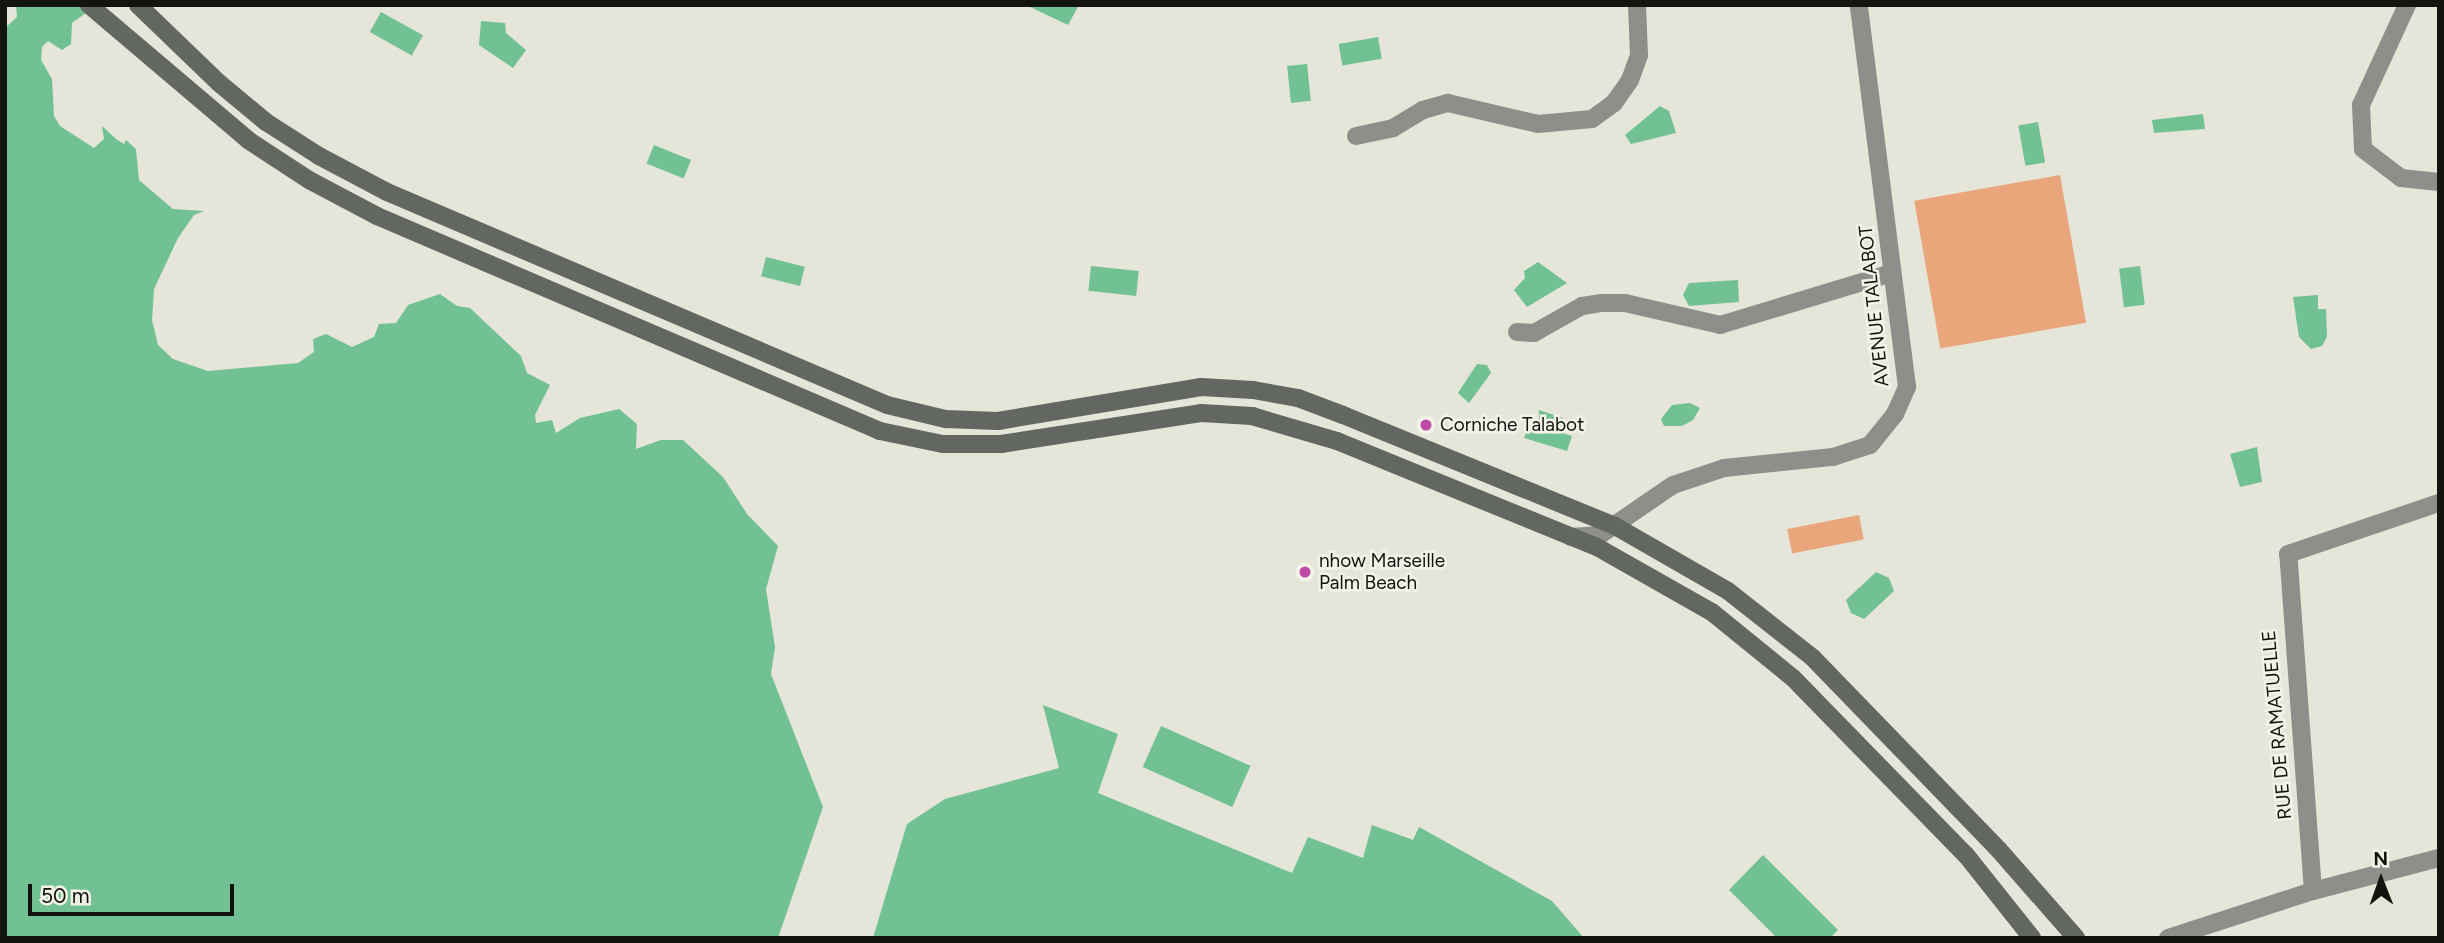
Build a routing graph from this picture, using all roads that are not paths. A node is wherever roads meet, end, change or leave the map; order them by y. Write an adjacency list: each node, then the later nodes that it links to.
1 (138, 5): 11 (main road)
2 (1637, 5): 6 (street)
3 (1859, 5): 8 (street, AVENUE TALABOT)
4 (2407, 5): 7 (street)
5 (99, 10): 12 (main road)
6 (1356, 136)
7 (2439, 182)
8 (1892, 273): 9 (street); 11 (street, AVENUE TALABOT)
9 (1517, 332)
10 (2439, 503): 14 (street, RUE DE RAMATUELLE)
11 (1615, 526): 12 (street, AVENUE TALABOT); 16 (main road)
12 (1572, 537): 15 (main road)
13 (2439, 858): 14 (street)
14 (2313, 891): 17 (street)
15 (2032, 938)
16 (2076, 938)
17 (2168, 938)

